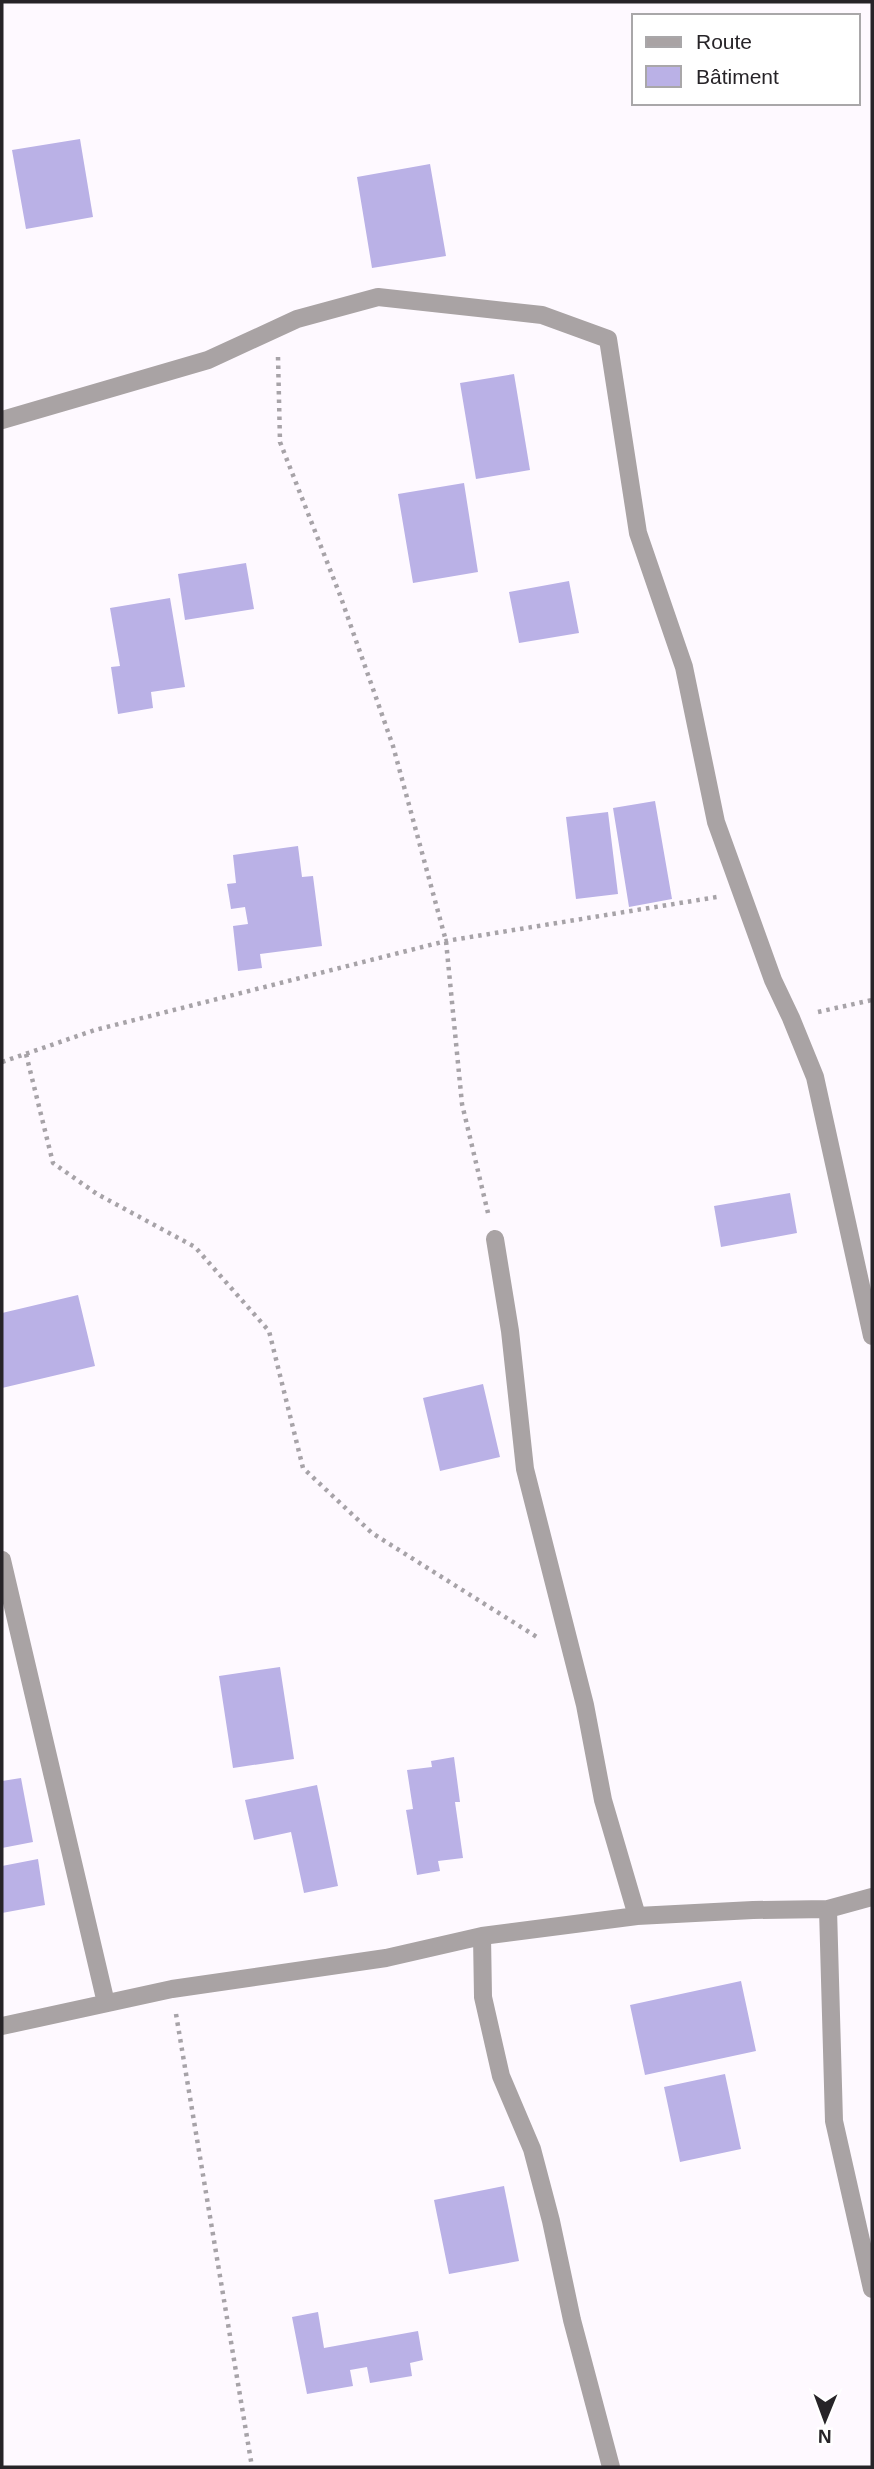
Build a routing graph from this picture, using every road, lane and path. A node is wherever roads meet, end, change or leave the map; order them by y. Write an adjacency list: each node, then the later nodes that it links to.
1 (277, 328): 2 (street); 3 (street); 4 (path)
2 (2, 419)
3 (742, 893): 4 (path); 6 (street)
4 (446, 941): 7 (path); 9 (path)
5 (872, 1000): 6 (path)
6 (792, 1018): 10 (street)
7 (26, 1054): 8 (path); 12 (path)
8 (2, 1062)
9 (495, 1239): 12 (street)
10 (872, 1336)
11 (2, 1560): 18 (street)
12 (573, 1660): 15 (street)
13 (872, 1897): 14 (street)
14 (828, 1909): 15 (street); 20 (street)
15 (637, 1916): 16 (street)
16 (482, 1936): 17 (street); 22 (street)
17 (172, 1989): 18 (street); 21 (path)
18 (106, 2003): 19 (street)
19 (2, 2025)
20 (872, 2289)
21 (252, 2467)
22 (611, 2467)

